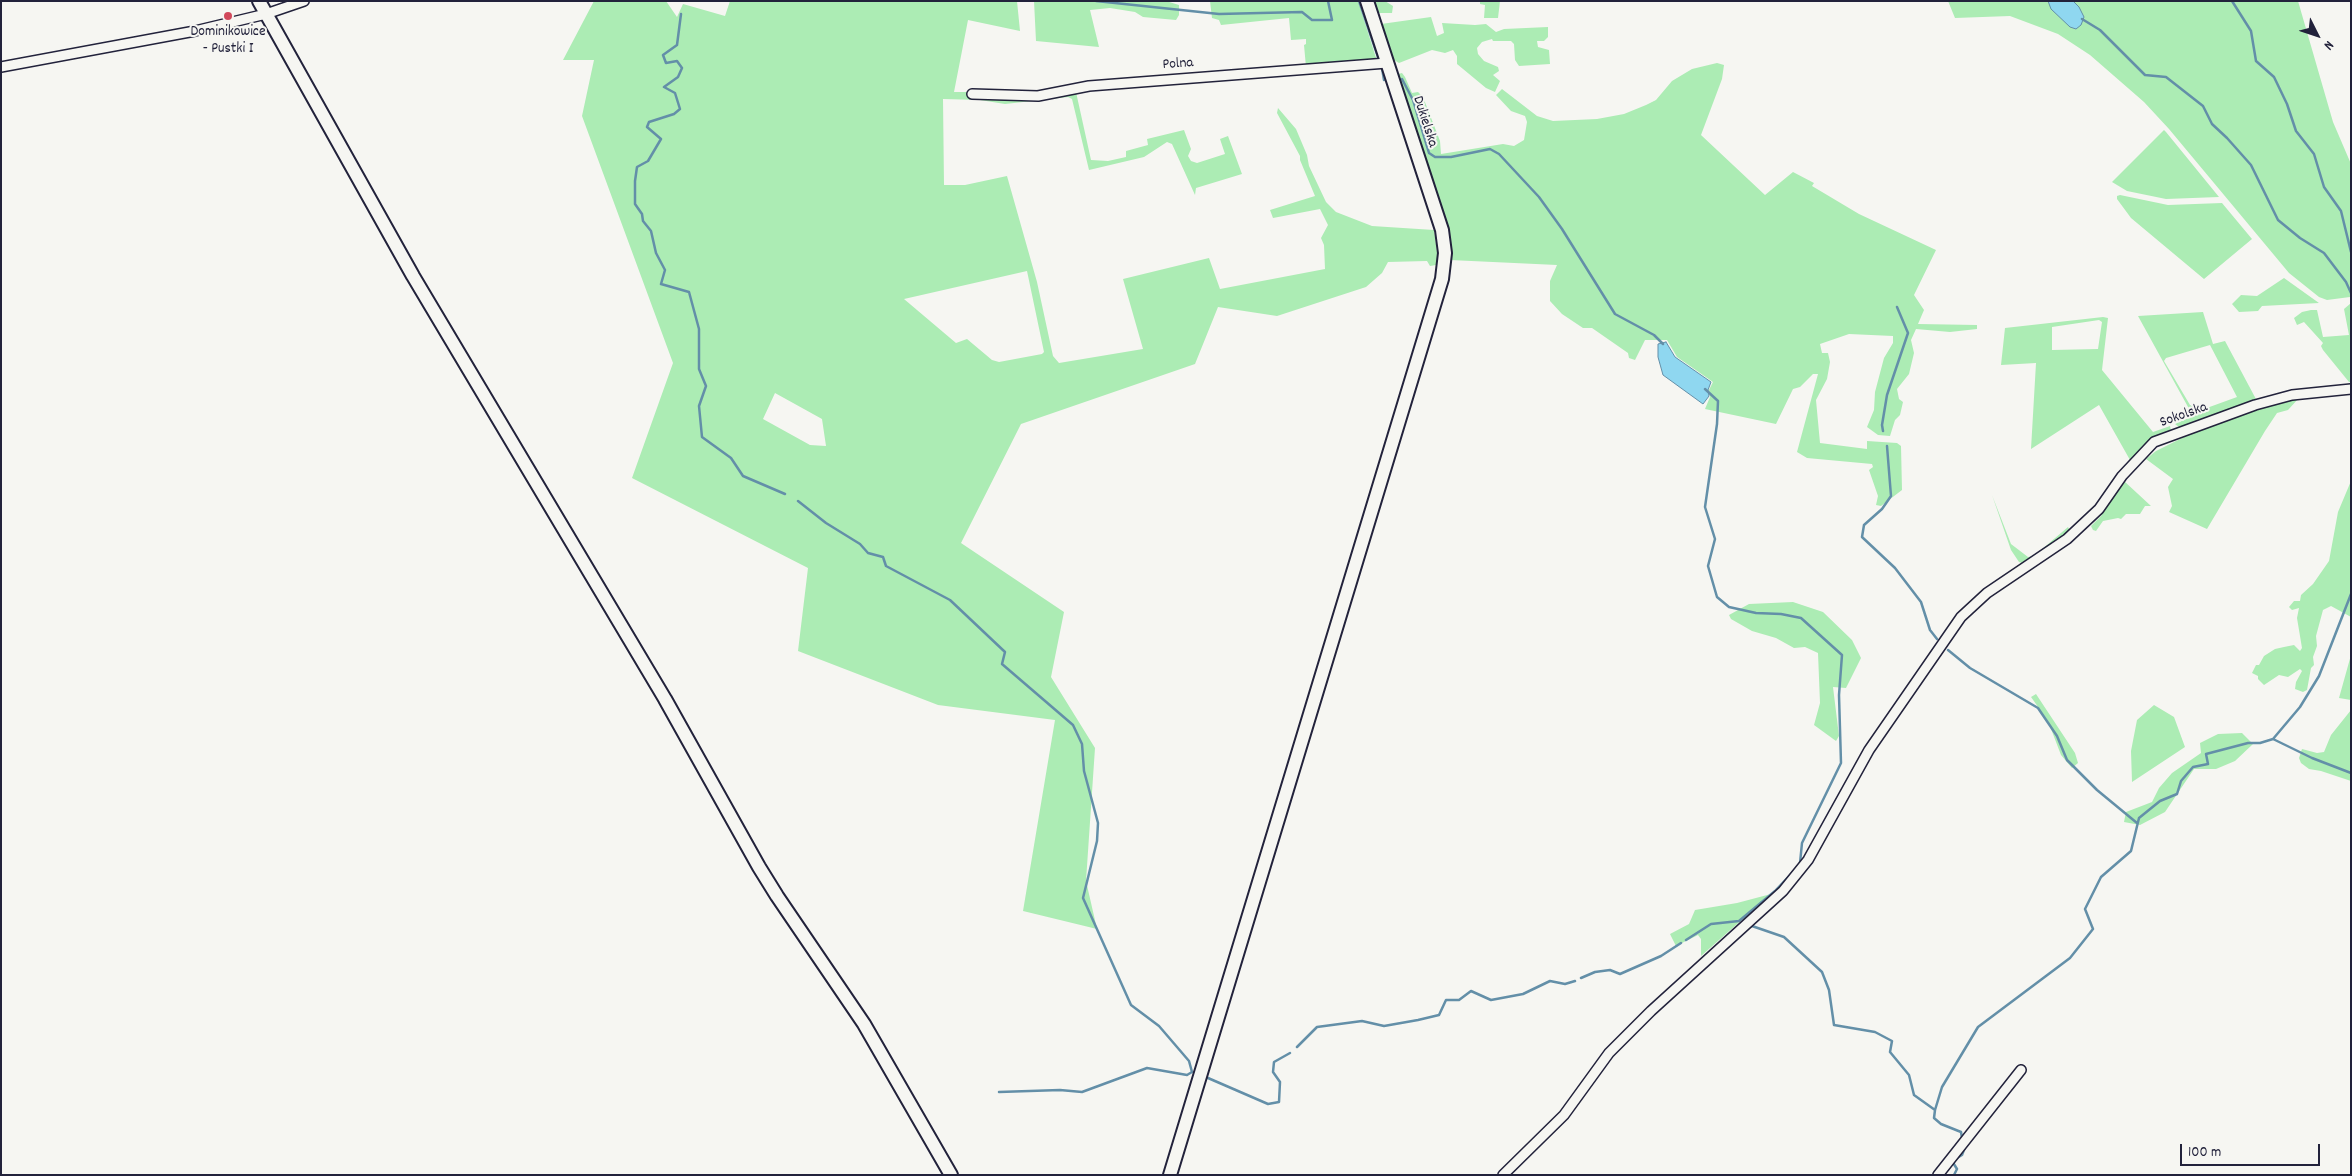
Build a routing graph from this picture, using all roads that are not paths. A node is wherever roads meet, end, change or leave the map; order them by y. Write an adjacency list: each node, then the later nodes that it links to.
1 (258, 1): 4 (street)
2 (304, 1): 4 (street)
3 (1367, 1): 5 (street, Dukielska)
4 (266, 14): 6 (street); 10 (street)
5 (1387, 64): 7 (street, Polna); 11 (street, Dukielska)
6 (1, 68)
7 (972, 94)
8 (2351, 389): 12 (street, Sokolska)
9 (2021, 1070): 13 (street)
10 (951, 1175)
11 (1170, 1175)
12 (1502, 1175)
13 (1938, 1175)

